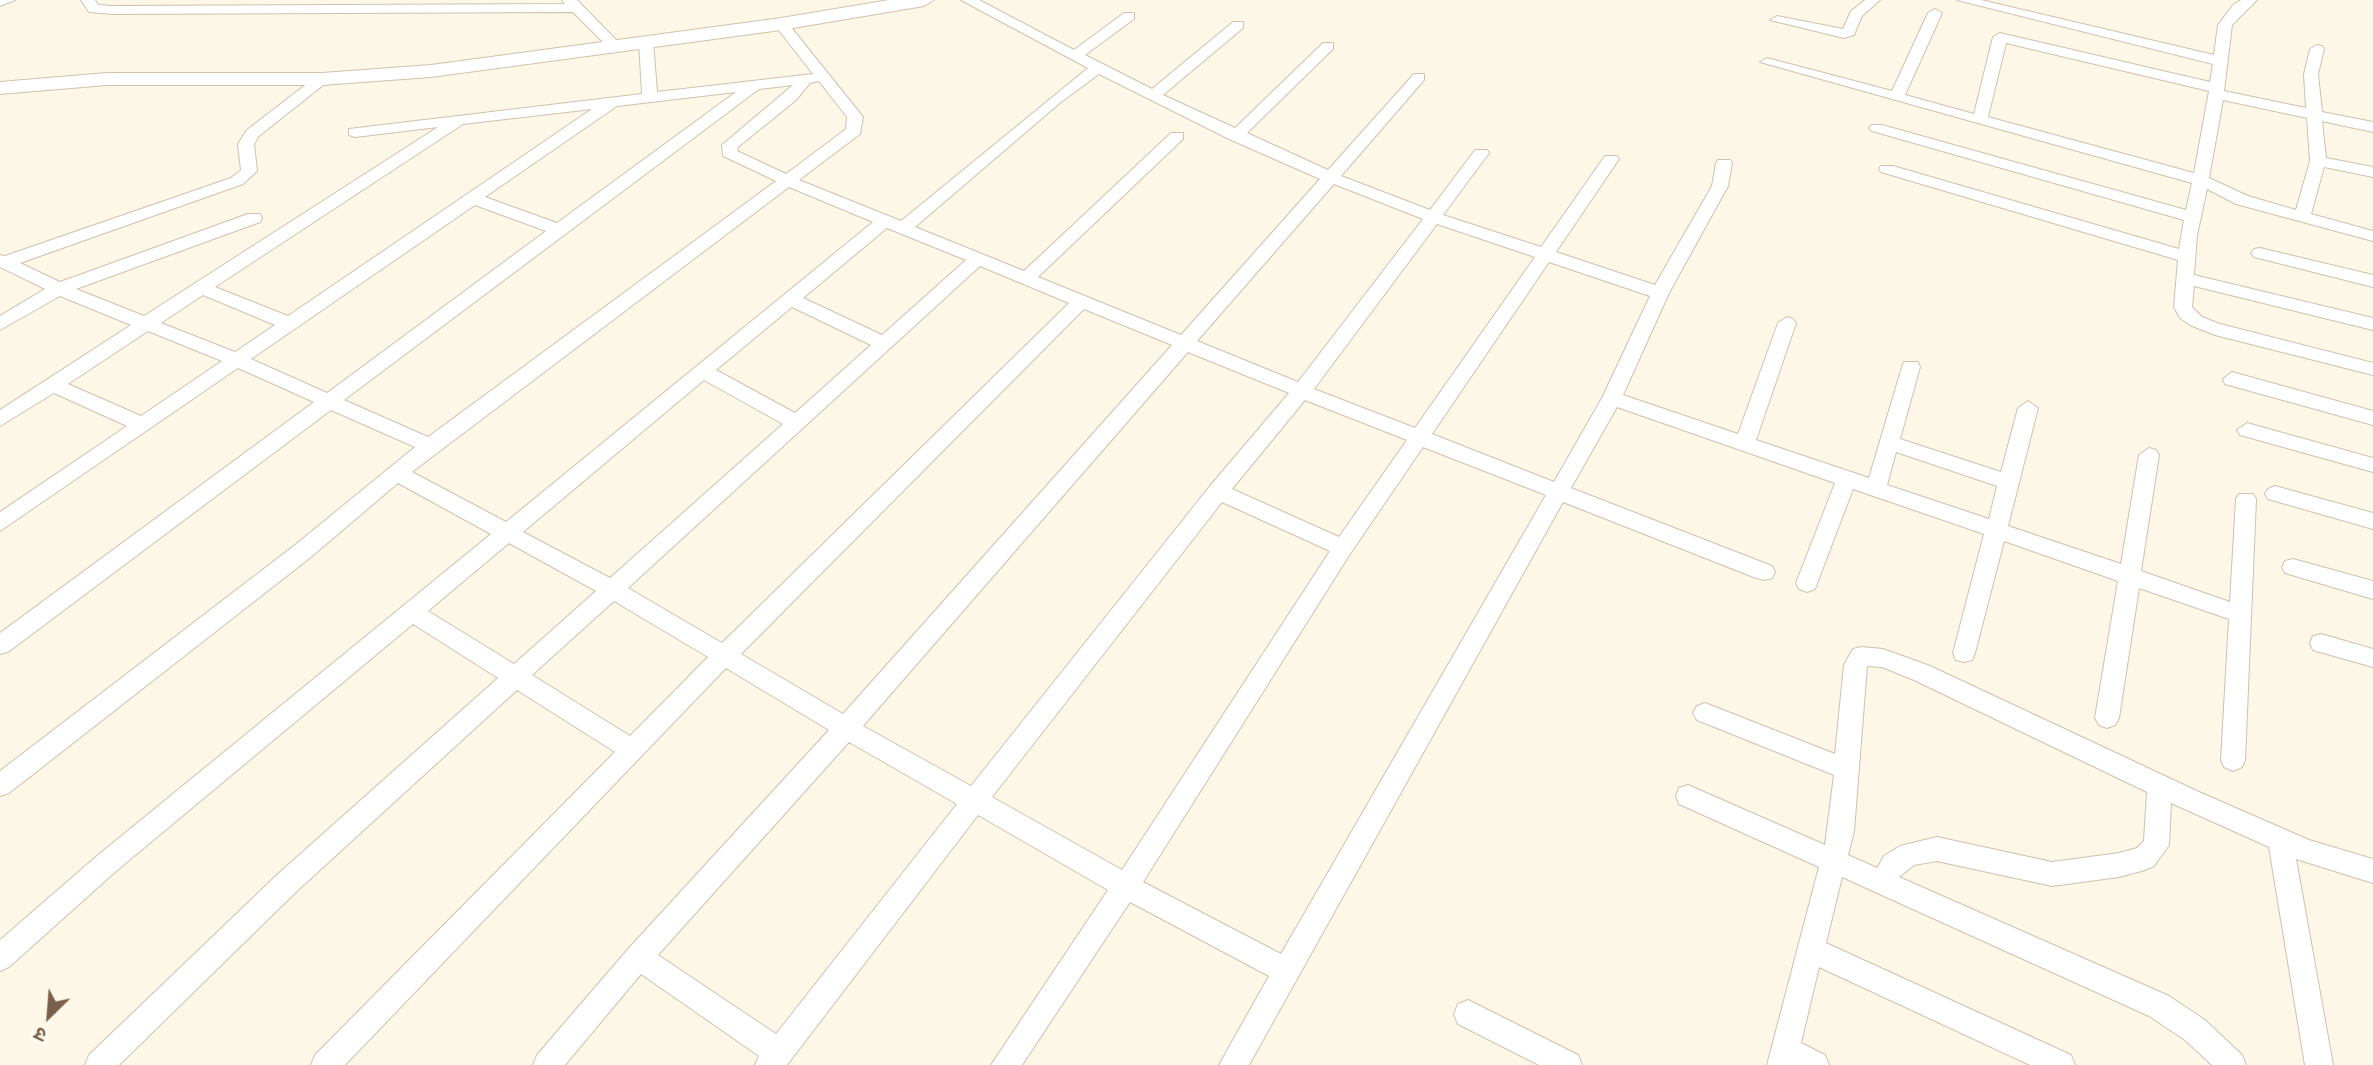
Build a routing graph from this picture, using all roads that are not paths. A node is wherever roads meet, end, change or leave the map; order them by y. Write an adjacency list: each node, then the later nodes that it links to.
1 (8, 0): 9 (street)
2 (88, 0): 15 (street)
3 (150, 0): 15 (street)
4 (302, 0): 14 (street)
5 (924, 0): 19 (main road)
6 (968, 0): 25 (street)
7 (1873, 0): 18 (street)
8 (1964, 0): 26 (street)
9 (0, 2)
10 (464, 4): 11 (street); 12 (street)
11 (573, 4): 22 (street)
12 (359, 5): 14 (street)
13 (2240, 7): 26 (street)
14 (269, 9): 15 (street)
15 (112, 10)
16 (1935, 13): 36 (street)
17 (1129, 16): 25 (street)
18 (1777, 20)
19 (781, 24): 21 (main road); 30 (street)
20 (1238, 25): 35 (street)
21 (646, 41): 22 (main road); 37 (street)
22 (615, 46): 31 (main road)
23 (1328, 46): 46 (street)
24 (2318, 49): 39 (street)
25 (1075, 56): 28 (street)
26 (2220, 61): 34 (street)
27 (1767, 62): 36 (street)
28 (1098, 68): 35 (street); 61 (street)
29 (1419, 77): 53 (street)
30 (814, 78): 32 (street); 55 (street); 55 (street)
31 (322, 79): 33 (main road); 68 (street)
32 (755, 85): 37 (street); 62 (street)
33 (0, 88)
34 (2217, 91): 39 (street); 40 (street); 54 (street)
35 (1153, 96): 46 (street)
36 (1898, 96): 40 (street)
37 (650, 97): 38 (street)
38 (613, 102): 41 (street); 56 (street)
39 (2315, 115): 42 (street); 49 (street)
40 (1980, 119): 54 (street)
41 (459, 120): 44 (street); 72 (street)
42 (2373, 127)
43 (1877, 128): 58 (street)
44 (355, 132)
45 (1177, 136): 69 (street)
46 (1236, 136): 53 (street)
47 (1481, 153): 57 (street)
48 (1611, 159): 64 (street)
49 (2318, 161): 52 (street); 59 (street)
50 (1724, 163): 74 (street)
51 (1887, 169): 66 (street)
52 (2373, 172)
53 (1332, 178): 57 (street); 83 (street)
54 (2200, 180): 58 (street); 59 (street)
55 (788, 181): 61 (street); 102 (street)
56 (472, 198): 62 (street); 80 (street)
57 (1434, 217): 64 (street); 90 (street)
58 (2192, 217): 66 (street)
59 (2302, 217): 63 (street)
60 (254, 218): 73 (street)
61 (895, 224): 67 (street); 75 (street)
62 (559, 230): 92 (street)
63 (2373, 236)
64 (1543, 253): 74 (street); 99 (street)
65 (2260, 253): 71 (street)
66 (2186, 257): 70 (street)
67 (979, 258): 69 (street); 82 (street)
68 (2, 261): 73 (street)
69 (1027, 278): 76 (street)
70 (2184, 278): 81 (street); 86 (street)
71 (2373, 281)
72 (202, 288): 77 (street); 80 (street)
73 (59, 289): 77 (street); 79 (street)
74 (1660, 293): 91 (street)
75 (789, 299): 82 (street); 87 (street)
76 (1082, 301): 83 (street); 129 (street)
77 (147, 323): 84 (street); 89 (street)
78 (1787, 323): 100 (street)
79 (0, 324)
80 (289, 324): 84 (street)
81 (2373, 324)
82 (885, 344): 96 (street)
83 (1184, 344): 90 (street); 134 (street)
84 (236, 360): 92 (street); 97 (street)
85 (1911, 367): 101 (street)
86 (2373, 369)
87 (702, 371): 96 (street); 115 (street)
88 (2232, 379): 94 (street)
89 (53, 384): 95 (street); 97 (street)
90 (1300, 391): 99 (street); 109 (street)
91 (1612, 398): 100 (street); 110 (street)
92 (327, 402): 102 (street); 127 (street)
93 (2028, 408): 107 (street)
94 (2373, 418)
95 (0, 419)
96 (798, 423): 122 (street)
97 (142, 425): 114 (street)
98 (2247, 430): 104 (street)
99 (1419, 438): 110 (street); 117 (street)
100 (1745, 442): 106 (street)
101 (1890, 443): 107 (street); 108 (street)
102 (430, 446): 105 (street)
103 (2149, 455): 120 (street)
104 (2373, 466)
105 (398, 474): 115 (street); 138 (street)
106 (1846, 478): 108 (street); 121 (street)
107 (2010, 483): 116 (street)
108 (1876, 488): 116 (street)
109 (1217, 491): 117 (street); 141 (street)
110 (1558, 492): 119 (street); 150 (street)
111 (2275, 494): 113 (street)
112 (2246, 499): 125 (street)
113 (2373, 521)
114 (0, 523)
115 (508, 531): 122 (street); 124 (street)
116 (1997, 532): 120 (street); 128 (street)
117 (1343, 548): 146 (street)
118 (2293, 567): 123 (street)
119 (1764, 572)
120 (2129, 577): 125 (street); 133 (street)
121 (1807, 583)
122 (614, 590): 129 (street); 131 (street)
123 (2373, 590)
124 (411, 611): 131 (street); 149 (street)
125 (2240, 614): 136 (street)
126 (2321, 643): 130 (street)
127 (0, 645)
128 (1964, 653)
129 (724, 656): 134 (street); 135 (street)
130 (2373, 658)
131 (516, 677): 135 (street); 154 (street)
132 (1705, 713): 137 (street)
133 (2107, 718)
134 (846, 727): 141 (street); 148 (street)
135 (632, 750): 155 (street)
136 (2233, 760)
137 (1846, 769): 139 (street); 143 (street)
138 (0, 785)
139 (2160, 786): 142 (street); 145 (street)
140 (1688, 796): 143 (street)
141 (977, 801): 146 (street); 153 (street)
142 (2280, 839): 144 (street); 163 (street)
143 (1833, 862): 145 (street); 147 (street)
144 (2373, 871)
145 (1881, 883): 162 (street)
146 (1126, 886): 150 (street); 157 (street)
147 (1811, 950): 152 (street); 161 (street)
148 (638, 957): 153 (street); 156 (street)
149 (0, 958)
150 (1284, 970): 158 (street)
151 (1468, 1014): 159 (street)
152 (1783, 1058): 160 (street)
153 (774, 1059)
154 (99, 1065)
155 (326, 1065)
156 (547, 1065)
157 (1005, 1065)
158 (1233, 1065)
159 (1567, 1065)
160 (1815, 1065)
161 (2061, 1065)
162 (2232, 1065)
163 (2319, 1065)

